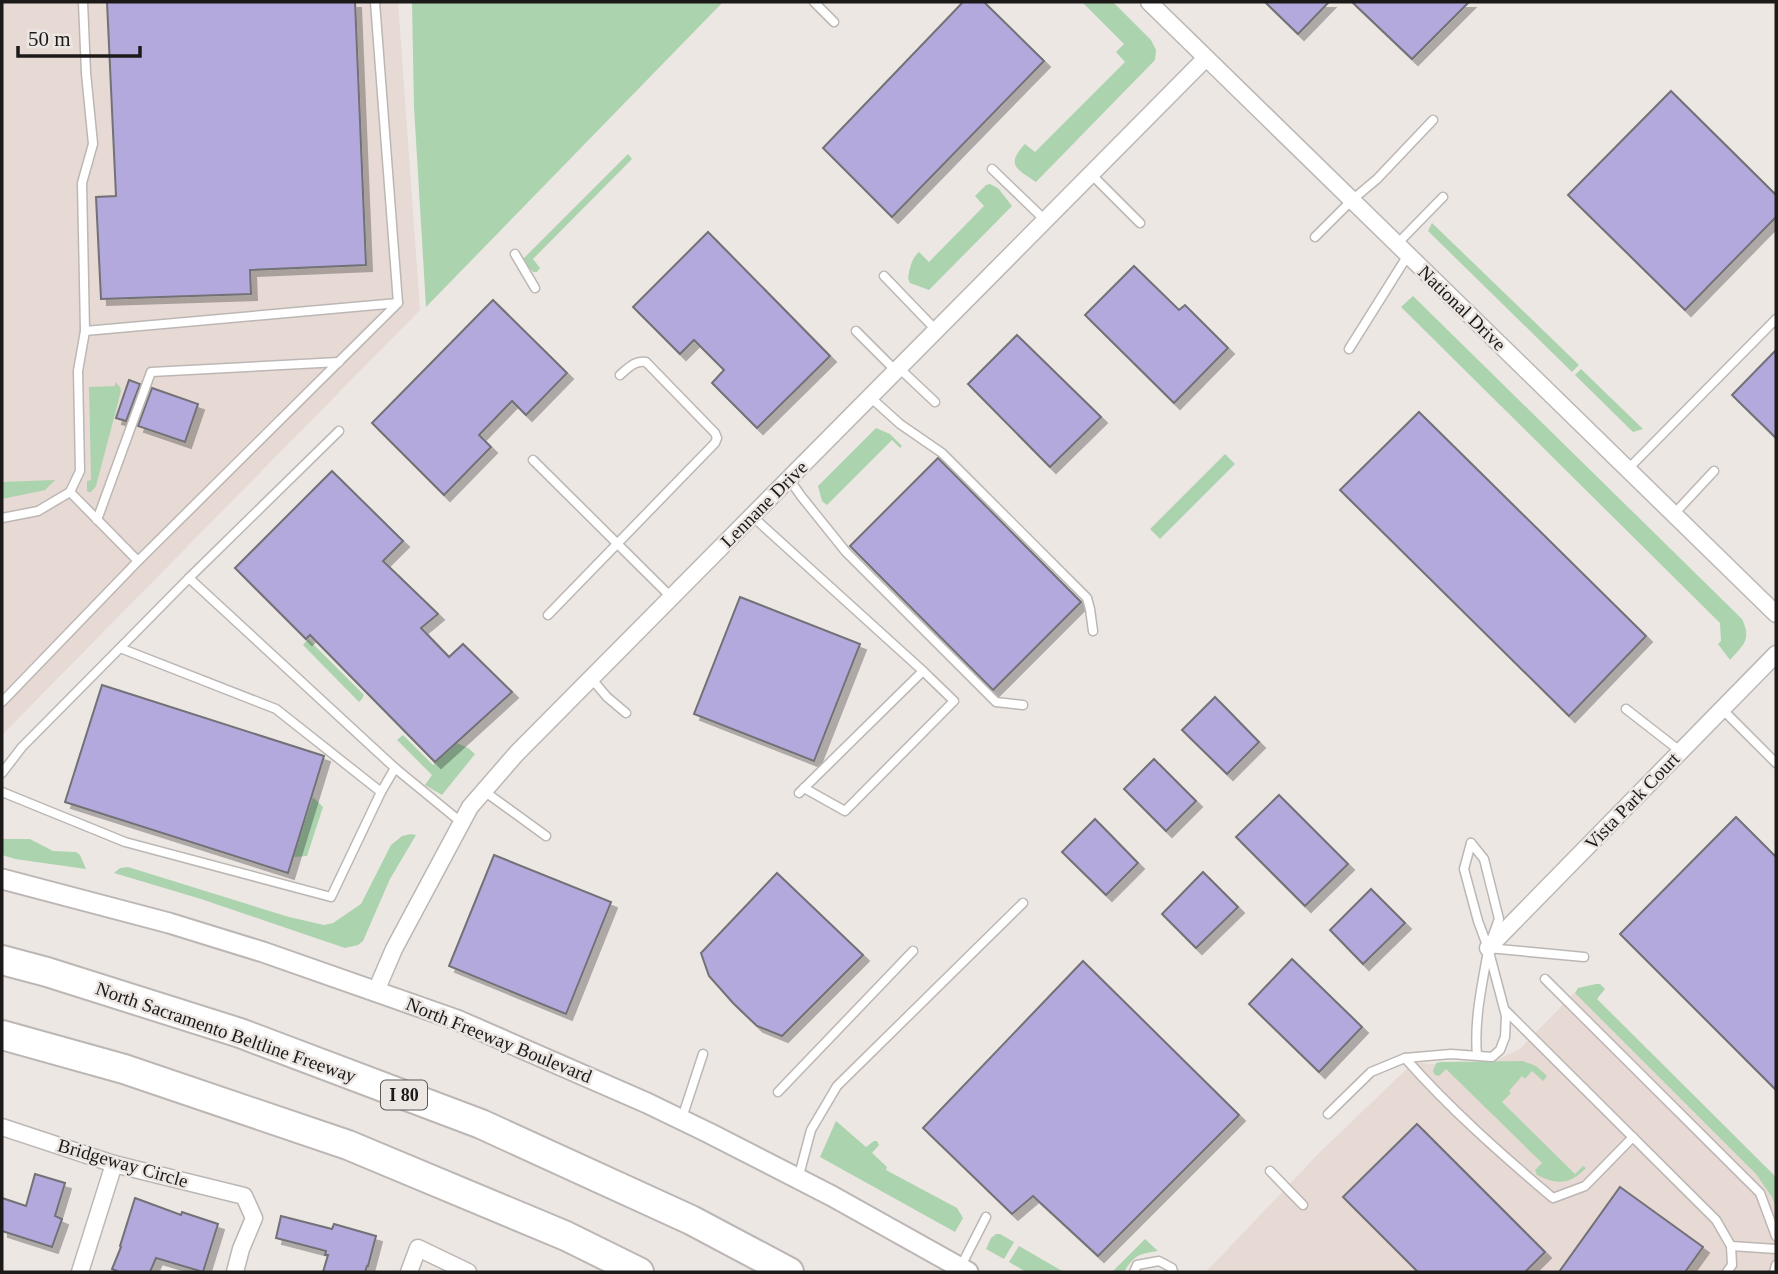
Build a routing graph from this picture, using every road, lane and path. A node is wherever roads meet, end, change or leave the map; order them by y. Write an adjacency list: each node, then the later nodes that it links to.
1 (83, 2): 22 (lane)
2 (375, 2): 19 (lane)
3 (814, 2): 5 (lane)
4 (1149, 2): 6 (street, National Drive)
5 (834, 22)
6 (1206, 58): 9 (street, Lennane Drive); 11 (street, National Drive)
7 (1433, 120): 11 (lane)
8 (992, 169): 12 (lane)
9 (1091, 174): 12 (street, Lennane Drive); 13 (lane)
10 (1443, 197): 15 (lane)
11 (1352, 200): 14 (lane); 15 (street, National Drive)
12 (1045, 220): 21 (street, Lennane Drive)
13 (1140, 223)
14 (1315, 237)
15 (1403, 250): 24 (lane); 32 (street, National Drive)
16 (515, 254): 18 (lane)
17 (884, 276): 21 (lane)
18 (535, 288)
19 (398, 303): 22 (lane); 25 (lane)
20 (1776, 319): 32 (lane)
21 (936, 330): 26 (street, Lennane Drive)
22 (85, 331): 35 (lane)
23 (856, 331): 26 (lane)
24 (1349, 349)
25 (339, 362): 39 (lane); 41 (lane)
26 (898, 369): 28 (street, Lennane Drive); 29 (lane)
27 (621, 375): 40 (lane)
28 (870, 397): 34 (street, Lennane Drive); 46 (lane)
29 (935, 402)
30 (339, 431): 42 (lane)
31 (534, 460): 40 (lane)
32 (1628, 469): 36 (street, National Drive)
33 (1714, 471): 36 (lane)
34 (789, 479): 37 (street, Lennane Drive); 52 (lane)
35 (70, 492): 38 (lane); 39 (lane)
36 (1674, 513): 44 (street, National Drive)
37 (752, 516): 43 (street, Lennane Drive); 49 (lane)
38 (2, 518)
39 (97, 520): 41 (lane)
40 (617, 543): 43 (lane); 45 (lane)
41 (138, 561): 51 (lane)
42 (189, 579): 47 (lane); 58 (lane)
43 (671, 597): 50 (street, Lennane Drive)
44 (1776, 614)
45 (548, 615)
46 (1093, 631)
47 (120, 648): 59 (lane); 62 (lane)
48 (1776, 653): 54 (street, Vista Park Court)
49 (923, 671): 49 (lane)
50 (591, 678): 55 (lane); 60 (street, Lennane Drive)
51 (2, 702)
52 (1023, 705)
53 (1626, 709): 56 (lane)
54 (1722, 709): 56 (street, Vista Park Court); 57 (lane)
55 (626, 713)
56 (1680, 751): 67 (street, Vista Park Court)
57 (1776, 763)
58 (395, 768): 62 (lane); 63 (lane)
59 (2, 773)
60 (484, 791): 63 (street, Lennane Drive); 64 (lane)
61 (2, 792): 62 (lane)
62 (381, 792)
63 (461, 823): 72 (street, Lennane Drive)
64 (545, 836)
65 (2, 879): 72 (street, North Freeway Boulevard)
66 (1023, 903): 85 (lane)
67 (1488, 948): 67 (lane); 69 (lane); 73 (lane); 76 (lane)
68 (913, 951): 78 (lane)
69 (1584, 957)
70 (2, 960): 98 (highway, North Sacramento Beltline Freeway / I 80)
71 (1545, 979): 88 (lane)
72 (376, 991): 80 (street, North Freeway Boulevard)
73 (1504, 1009): 76 (lane); 82 (lane)
74 (2, 1035): 97 (highway)
75 (703, 1054): 80 (lane)
76 (1477, 1055): 77 (lane)
77 (1405, 1058): 79 (lane); 82 (lane)
78 (778, 1092)
79 (1328, 1114)
80 (681, 1120): 85 (street, North Freeway Boulevard)
81 (2, 1127): 83 (street, Bridgeway Circle)
82 (1633, 1137): 89 (lane)
83 (114, 1164): 93 (street); 94 (street, Bridgeway Circle)
84 (1270, 1171): 86 (lane)
85 (798, 1179): 92 (street, North Freeway Boulevard)
86 (1303, 1205)
87 (986, 1217): 92 (lane)
88 (1776, 1236)
89 (1731, 1246): 90 (lane); 101 (lane)
90 (1776, 1249)
91 (1776, 1265): 102 (lane)
92 (964, 1270)
93 (80, 1272)
94 (235, 1272)
95 (408, 1272): 96 (street)
96 (468, 1272)
97 (639, 1272)
98 (789, 1272)
99 (1134, 1272): 100 (lane)
100 (1173, 1272)
101 (1727, 1272)
102 (1774, 1272)

